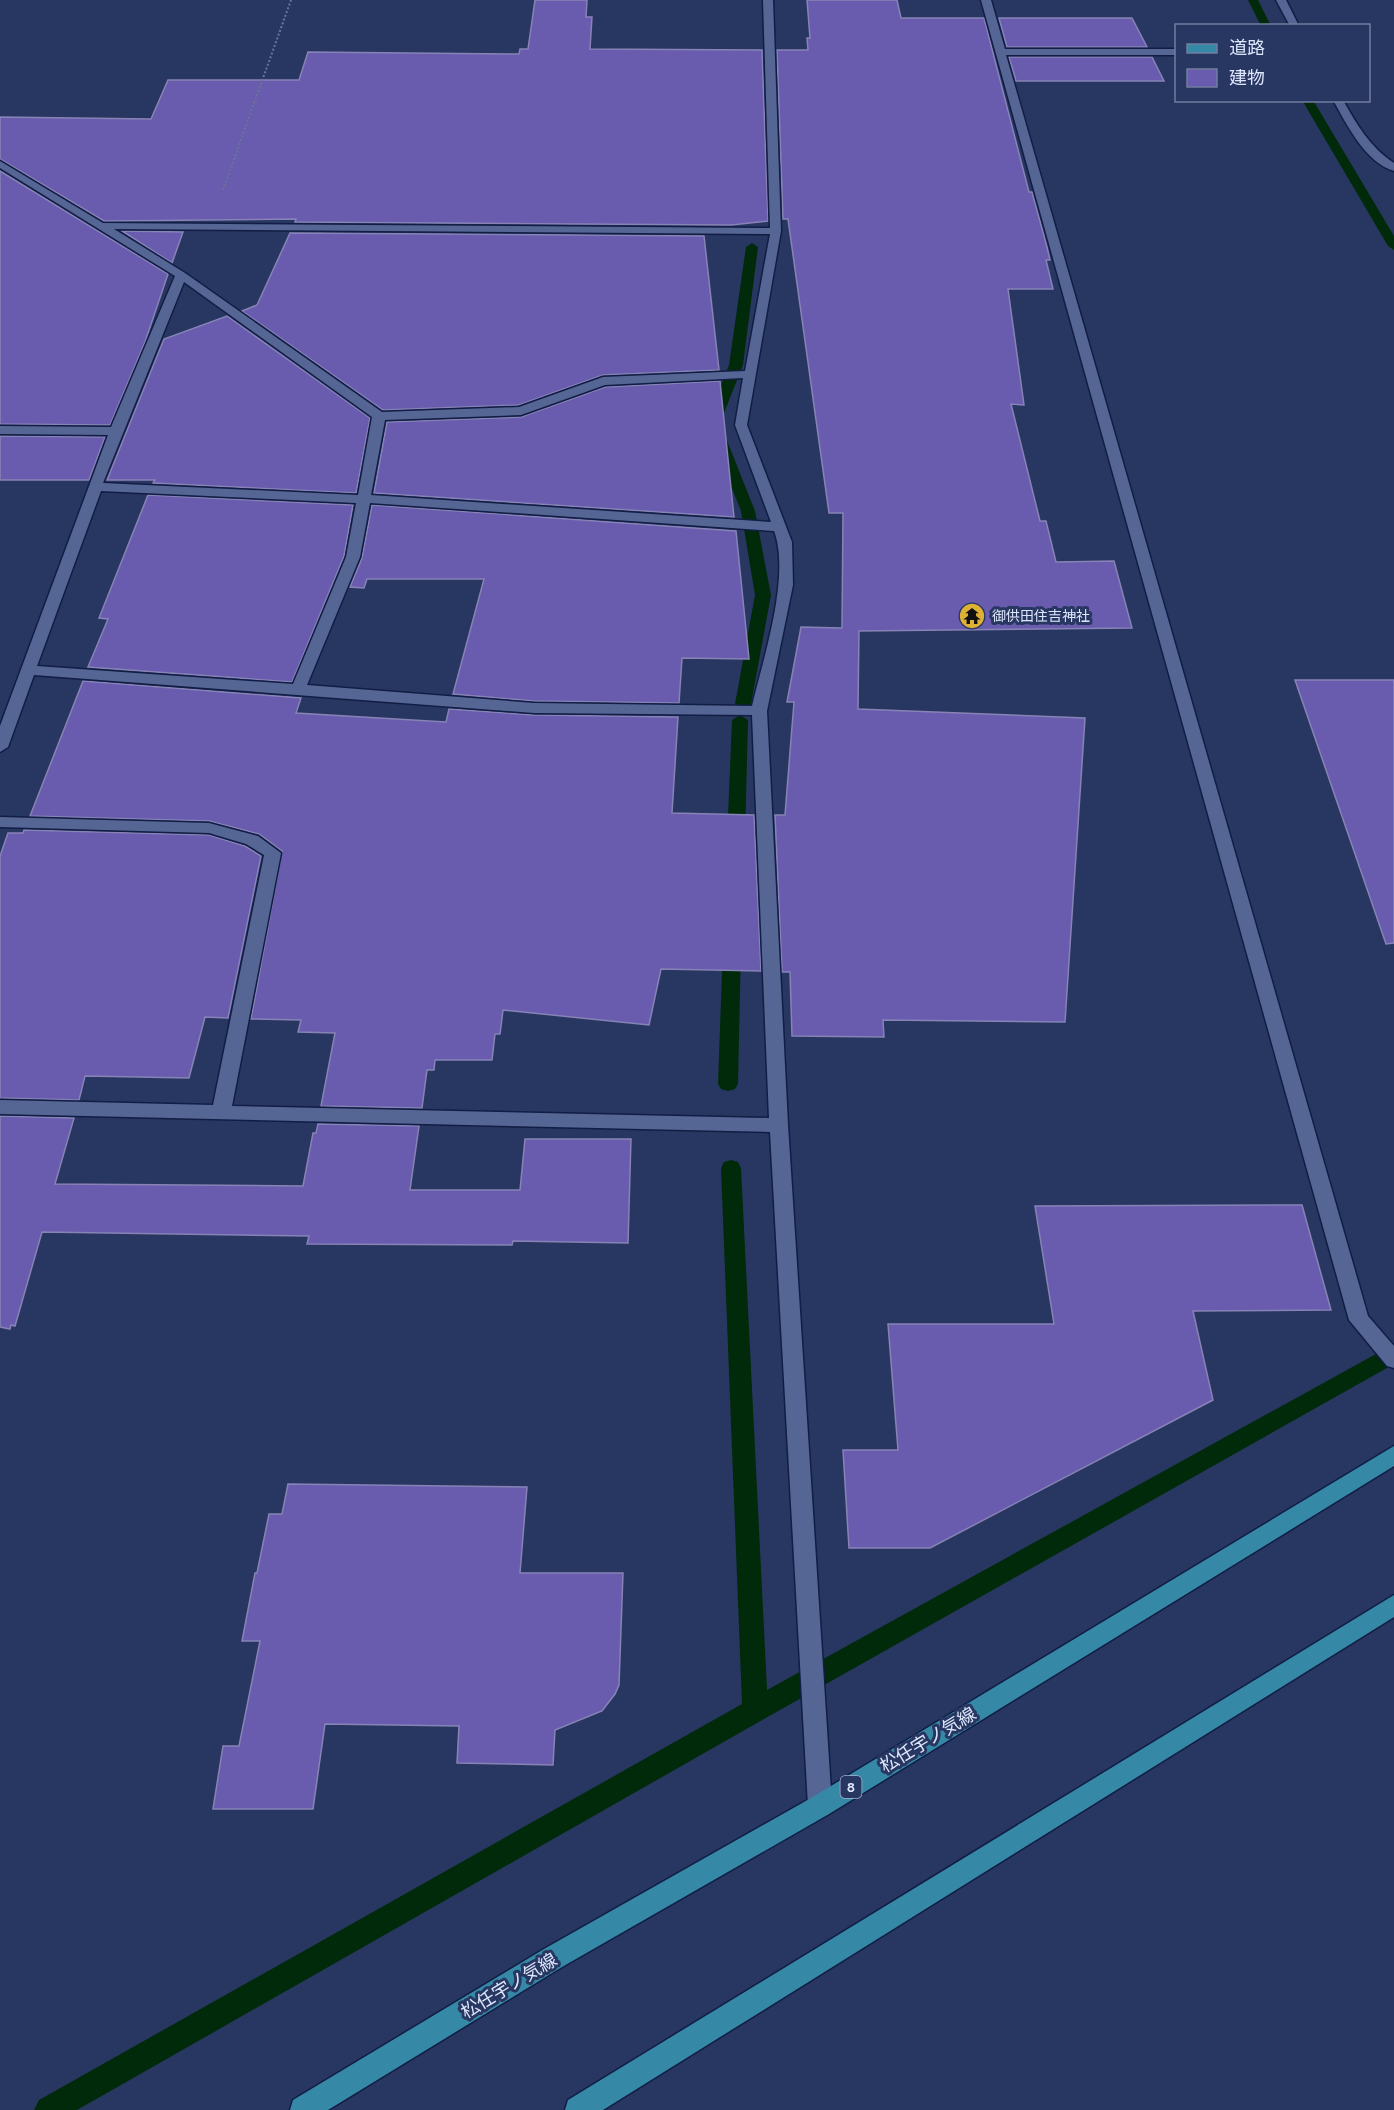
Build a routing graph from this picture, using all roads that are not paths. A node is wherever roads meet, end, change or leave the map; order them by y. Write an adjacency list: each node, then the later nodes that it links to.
1 (768, 0): 11 (street)
2 (986, 0): 5 (street)
3 (1281, 0): 4 (street)
4 (1294, 24)
5 (1000, 52): 6 (street); 28 (street)
6 (1175, 52)
7 (1339, 102): 9 (street)
8 (0, 164): 10 (street)
9 (1394, 168)
10 (101, 226): 11 (street); 12 (street)
11 (776, 231): 13 (street)
12 (181, 275): 14 (street); 16 (street)
13 (748, 374): 14 (street); 19 (street)
14 (379, 416): 18 (street)
15 (0, 430): 16 (street)
16 (116, 431): 17 (street)
17 (95, 487): 18 (street); 20 (street)
18 (364, 499): 19 (street); 21 (street)
19 (778, 527): 22 (street)
20 (28, 670): 21 (street); 23 (street)
21 (298, 689): 22 (street)
22 (759, 711): 27 (street)
23 (0, 747)
24 (0, 822): 26 (street)
25 (0, 1107): 26 (street)
26 (221, 1112): 27 (street)
27 (779, 1125): 31 (street)
28 (1394, 1360)
29 (1394, 1455): 31 (main road, 松任宇ノ気線 / 8)
30 (1394, 1605): 33 (main road)
31 (820, 1806): 32 (main road, 松任宇ノ気線 / 8)
32 (303, 2110)
33 (578, 2110)

